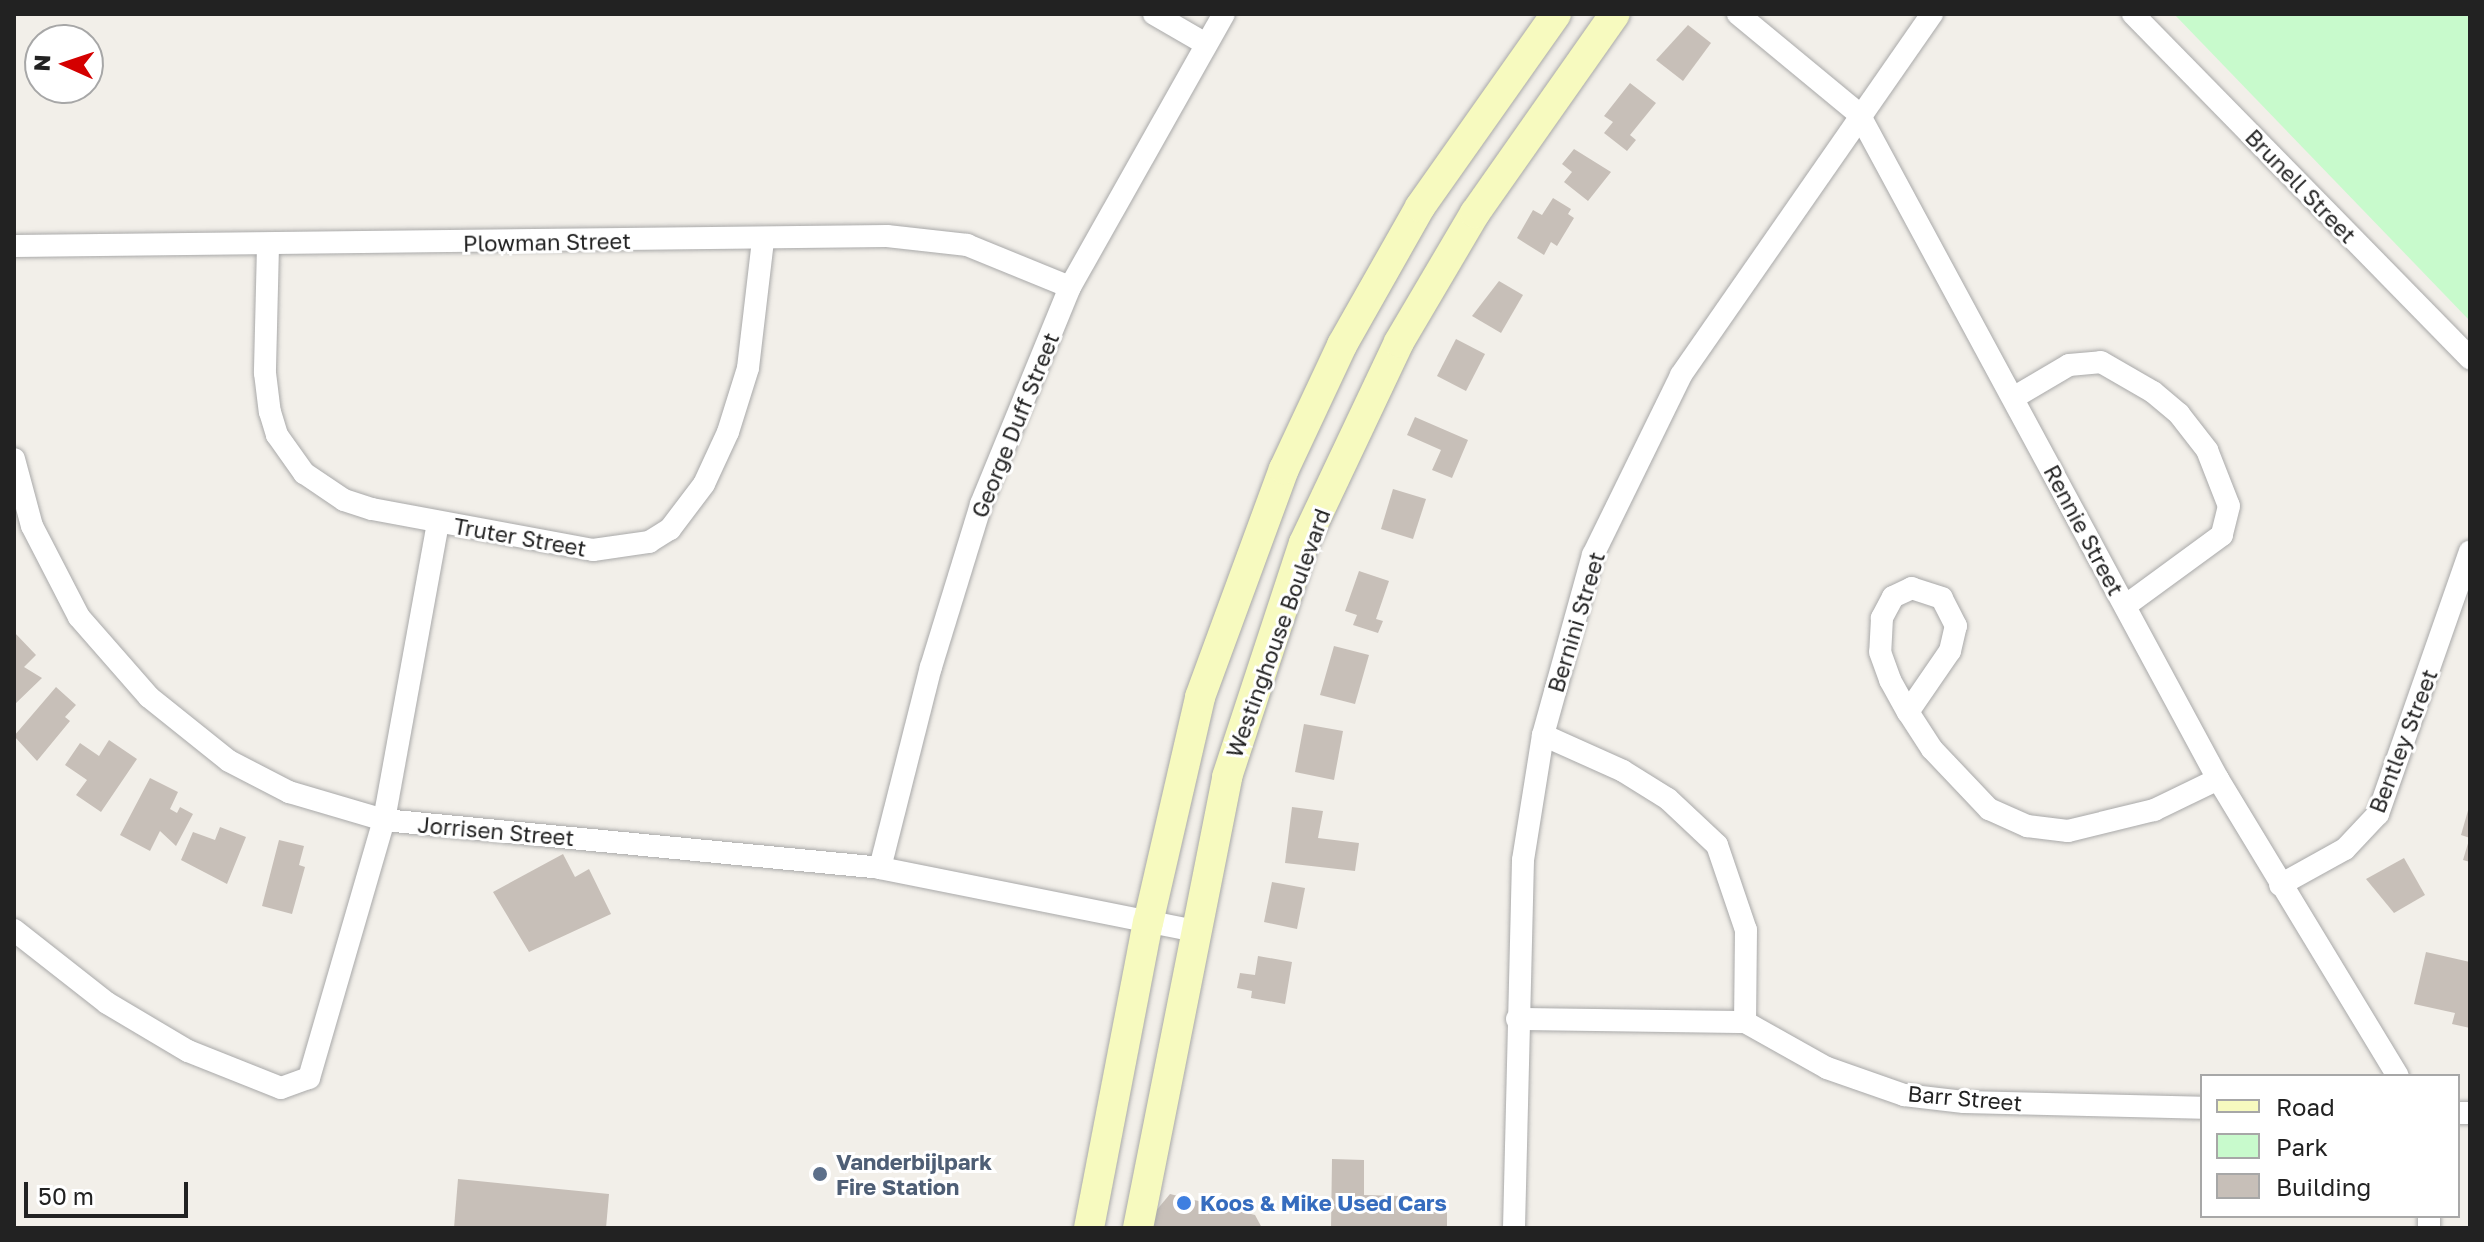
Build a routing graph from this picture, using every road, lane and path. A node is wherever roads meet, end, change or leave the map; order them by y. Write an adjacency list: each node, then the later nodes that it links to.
1 (1154, 14): 8 (street)
2 (1224, 14): 8 (street, George Duff Street)
3 (1556, 14): 26 (street, Westinghouse Boulevard)
4 (1615, 14): 28 (street, Westinghouse Boulevard)
5 (1738, 14): 9 (street, Rennie Street)
6 (1932, 14): 9 (street, Bernini Street)
7 (2133, 14): 14 (street, Brunell Street)
8 (1204, 43): 13 (street, George Duff Street)
9 (1859, 114): 15 (street, Rennie Street); 21 (street, Bernini Street)
10 (763, 240): 12 (street, Plowman Street); 13 (street, Plowman Street); 17 (street, Truter Street)
11 (14, 246): 12 (street, Plowman Street)
12 (268, 246): 17 (street, Truter Street)
13 (1070, 287): 24 (street, George Duff Street)
14 (2470, 358)
15 (2013, 398): 19 (street, Rennie Street); 19 (street)
16 (14, 459): 23 (street, Jorrisen Street)
17 (438, 523): 23 (street)
18 (2470, 552): 25 (street, Bentley Street)
19 (2125, 606): 22 (street, Rennie Street)
20 (1908, 712): 20 (street); 22 (street)
21 (1543, 735): 29 (street, Bernini Street); 30 (street)
22 (2218, 779): 25 (street, Rennie Street)
23 (384, 820): 24 (street, Jorrisen Street); 27 (street)
24 (880, 868): 26 (street, Jorrisen Street)
25 (2280, 885): 31 (street, Rennie Street)
26 (1148, 923): 28 (street, Jorrisen Street); 33 (street, Westinghouse Boulevard)
27 (14, 930)
28 (1195, 931): 34 (street, Westinghouse Boulevard)
29 (1517, 1019): 30 (street, Barr Street); 35 (street, Bernini Street)
30 (1745, 1022): 32 (street, Barr Street)
31 (2397, 1074)
32 (2200, 1108)
33 (1089, 1228)
34 (1138, 1228)
35 (1514, 1228)

